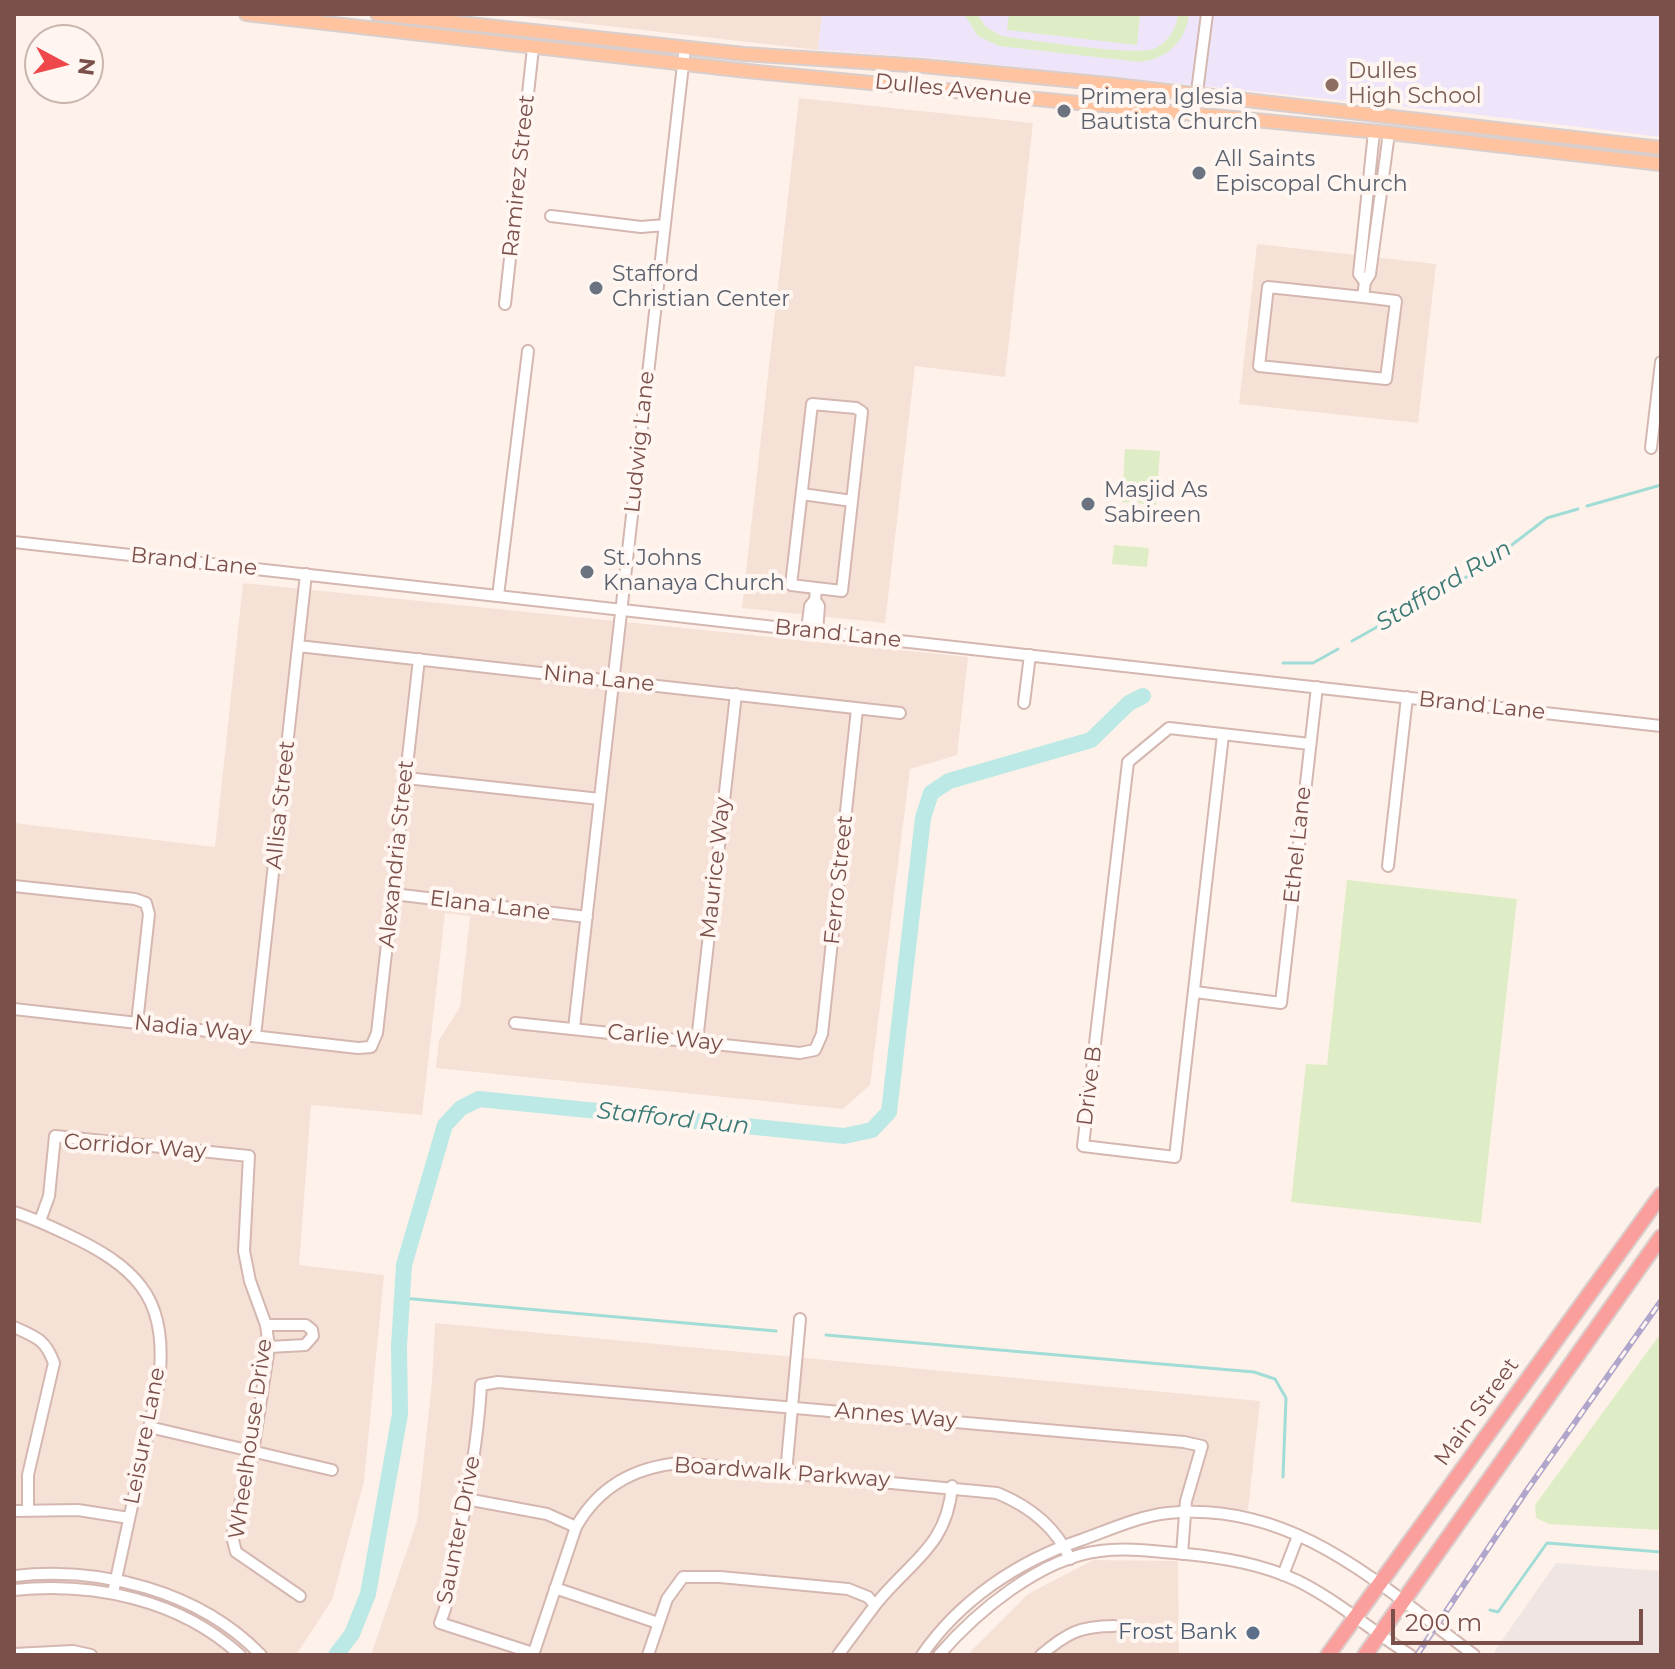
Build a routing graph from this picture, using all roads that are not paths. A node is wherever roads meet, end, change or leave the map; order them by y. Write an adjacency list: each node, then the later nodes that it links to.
1 (246, 14): 4 (main road, Dulles Avenue)
2 (377, 14): 6 (main road, Dulles Avenue)
3 (1207, 14): 11 (street)
4 (290, 16): 5 (main road, Dulles Avenue)
5 (304, 17): 7 (main road, Dulles Avenue)
6 (470, 25): 7 (main road); 8 (main road, Dulles Avenue)
7 (468, 40): 9 (main road, Dulles Avenue)
8 (685, 47): 10 (street, Ludwig Lane); 11 (main road, Dulles Avenue)
9 (533, 48): 10 (main road, Dulles Avenue); 21 (street, Ramirez Street)
10 (683, 63): 12 (main road, Dulles Avenue); 18 (street, Ludwig Lane)
11 (1197, 95): 12 (street); 15 (main road, Dulles Avenue)
12 (1194, 115): 13 (main road, Dulles Avenue)
13 (1374, 132): 14 (main road, Dulles Avenue); 19 (street)
14 (1389, 133): 16 (main road, Dulles Avenue); 19 (street)
15 (1661, 148)
16 (1661, 164)
17 (551, 216): 18 (street)
18 (665, 225): 31 (street, Ludwig Lane)
19 (1365, 282): 20 (street)
20 (1363, 297): 20 (street)
21 (505, 304)
22 (528, 351): 30 (street)
23 (1661, 362): 24 (street)
24 (1651, 448)
25 (802, 494): 26 (street); 26 (street); 29 (street)
26 (852, 501): 29 (street)
27 (14, 542): 28 (street, Brand Lane)
28 (306, 574): 30 (street, Brand Lane); 33 (street, Allisa Street)
29 (816, 588): 32 (street)
30 (498, 596): 31 (street, Brand Lane)
31 (622, 609): 32 (street, Brand Lane); 36 (street, Ludwig Lane)
32 (812, 631): 34 (street, Brand Lane)
33 (298, 646): 35 (street, Nina Lane); 57 (street, Allisa Street)
34 (1030, 655): 37 (street, Brand Lane); 40 (street)
35 (419, 659): 36 (street, Nina Lane); 46 (street, Alexandria Street)
36 (614, 681): 38 (street, Nina Lane); 47 (street, Ludwig Lane)
37 (1317, 687): 39 (street, Brand Lane); 45 (street, Ethel Lane)
38 (736, 694): 41 (street, Nina Lane); 58 (street, Maurice Way)
39 (1407, 697): 43 (street, Brand Lane); 48 (street)
40 (1024, 703)
41 (857, 709): 42 (street, Nina Lane); 60 (street, Ferro Street)
42 (900, 713)
43 (1661, 726)
44 (1223, 735): 45 (street); 52 (street, Drive B); 52 (street, Drive B)
45 (1310, 744): 52 (street, Ethel Lane)
46 (406, 778): 47 (street); 50 (street, Alexandria Street)
47 (600, 799): 51 (street, Ludwig Lane)
48 (1388, 866)
49 (14, 886): 54 (street)
50 (393, 894): 51 (street, Elana Lane); 59 (street, Alexandria Street)
51 (587, 917): 56 (street, Ludwig Lane)
52 (1195, 992)
53 (14, 1009): 54 (street, Nadia Way)
54 (137, 1023): 57 (street, Nadia Way)
55 (515, 1023): 56 (street, Carlie Way)
56 (574, 1028): 58 (street, Carlie Way)
57 (255, 1036): 59 (street, Nadia Way)
58 (697, 1041): 60 (street, Carlie Way)
59 (371, 1047)
60 (815, 1050)
61 (249, 1156): 64 (street, Corridor Way); 67 (street, Wheelhouse Drive)
62 (1661, 1195): 90 (highway, Main Street)
63 (14, 1212): 64 (street, Leisure Lane)
64 (40, 1221): 72 (street, Leisure Lane)
65 (1661, 1237): 95 (highway)
66 (800, 1319): 71 (street)
67 (266, 1325): 69 (street, Wheelhouse Drive); 69 (street)
68 (14, 1327): 78 (street)
69 (269, 1347): 73 (street, Wheelhouse Drive)
70 (481, 1385): 71 (street, Annes Way); 77 (street, Saunter Drive)
71 (793, 1407): 75 (street); 80 (street, Annes Way)
72 (149, 1427): 73 (street); 81 (street, Leisure Lane)
73 (253, 1452): 74 (street); 94 (street, Wheelhouse Drive)
74 (332, 1470)
75 (786, 1473): 76 (street, Boardwalk Parkway); 82 (street, Boardwalk Parkway)
76 (952, 1486): 84 (street, Boardwalk Parkway); 96 (street)
77 (466, 1499): 82 (street); 104 (street, Saunter Drive)
78 (28, 1509): 79 (street); 81 (street)
79 (14, 1511)
80 (1185, 1513): 83 (street); 84 (street); 85 (street, Annes Way)
81 (129, 1518): 89 (street, Leisure Lane)
82 (576, 1527): 91 (street, Boardwalk Parkway)
83 (1298, 1536): 87 (street); 90 (street)
84 (1064, 1546): 86 (street, Boardwalk Parkway); 109 (street)
85 (1182, 1554): 86 (street); 87 (street)
86 (1070, 1559): 110 (street)
87 (1283, 1575): 97 (street)
88 (14, 1576): 89 (street)
89 (116, 1580): 93 (street, Leisure Lane); 101 (street)
90 (1381, 1582): 95 (street); 97 (highway, Main Street)
91 (555, 1588): 98 (street); 104 (street, Boardwalk Parkway)
92 (14, 1590): 93 (street)
93 (113, 1593): 102 (street)
94 (300, 1596)
95 (1403, 1599): 100 (highway); 115 (street)
96 (875, 1605): 98 (street); 108 (street)
97 (1354, 1617): 100 (street); 112 (highway, Main Street)
98 (658, 1623): 107 (street)
99 (1114, 1626): 111 (street)
100 (1379, 1635): 113 (highway); 114 (street)
101 (242, 1638): 102 (street); 106 (street)
102 (233, 1653)
103 (14, 1654): 105 (street)
104 (533, 1654)
105 (91, 1655)
106 (261, 1655)
107 (648, 1655)
108 (838, 1655)
109 (922, 1655)
110 (939, 1655)
111 (1041, 1655)
112 (1328, 1655)
113 (1365, 1655)
114 (1410, 1655)
115 (1474, 1655)

